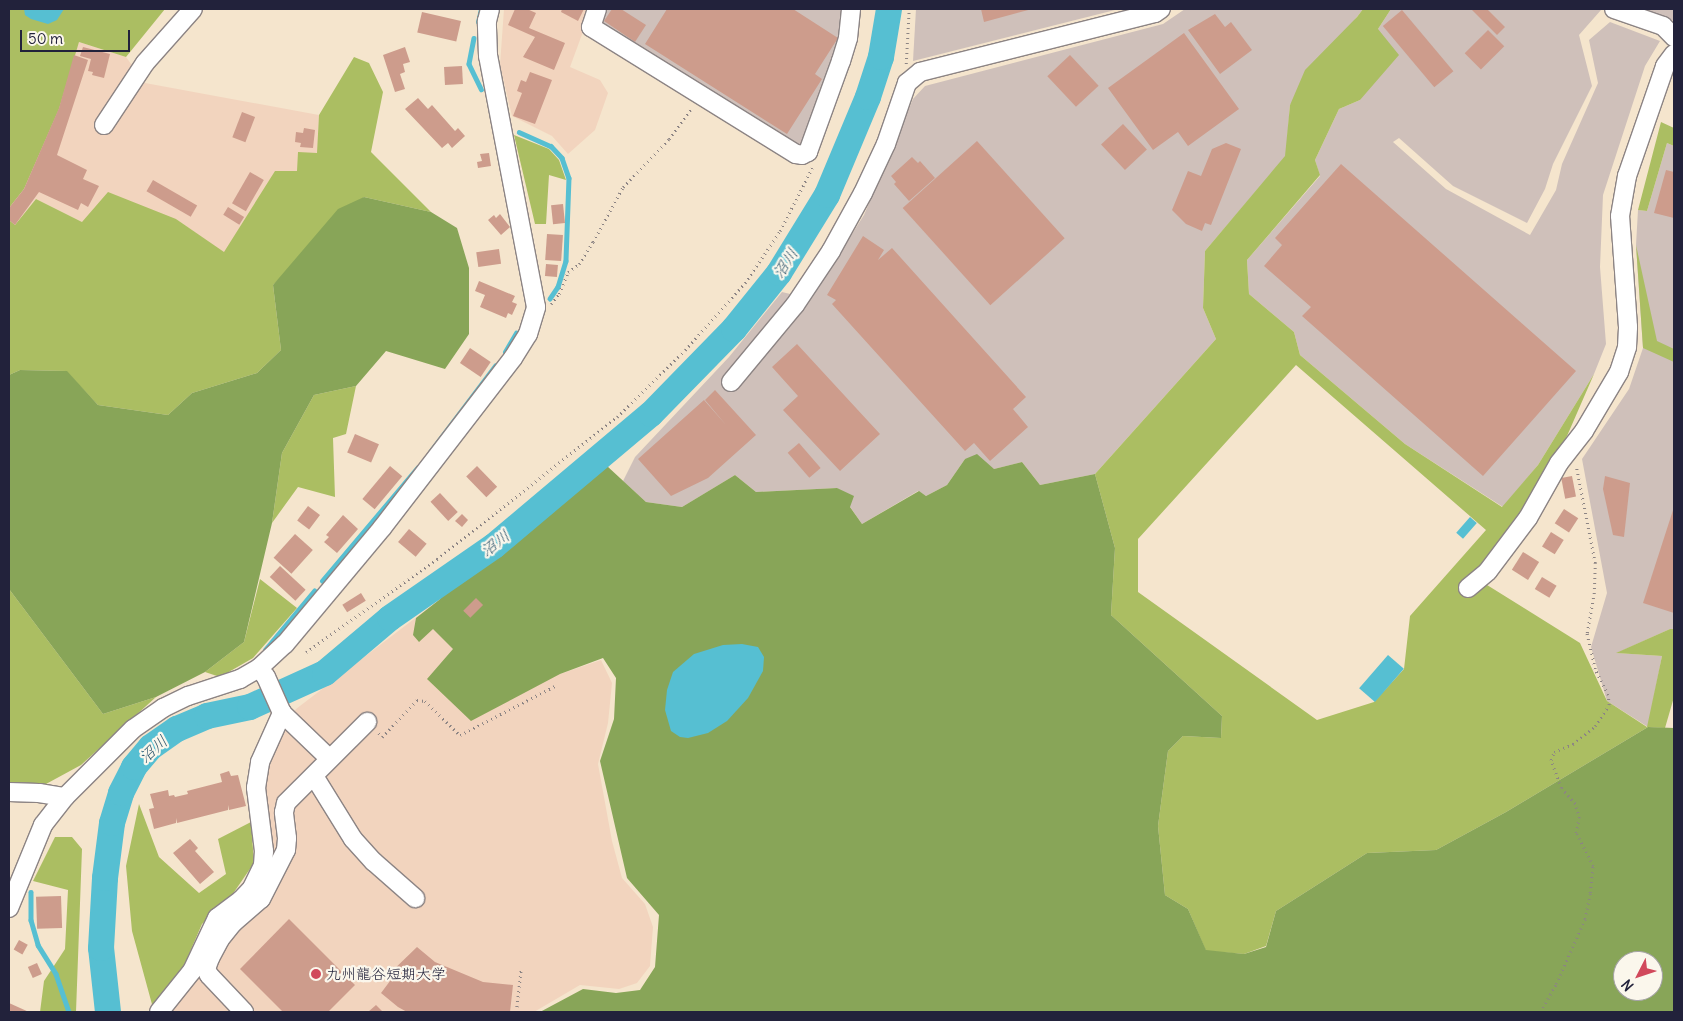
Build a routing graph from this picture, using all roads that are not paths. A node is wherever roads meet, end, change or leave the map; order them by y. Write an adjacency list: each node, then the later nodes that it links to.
1 (192, 9): 9 (street)
2 (490, 9): 12 (street)
3 (597, 9): 4 (street)
4 (851, 9)
5 (1161, 9): 10 (street)
6 (1614, 9): 7 (street)
7 (1674, 37)
8 (1674, 54): 11 (street)
9 (104, 125)
10 (731, 382)
11 (1468, 588)
12 (262, 672): 13 (street); 18 (street)
13 (282, 712): 15 (street); 21 (street)
14 (367, 722): 15 (street)
15 (330, 759): 16 (street)
16 (314, 776): 19 (street); 22 (street)
17 (9, 792): 18 (street)
18 (65, 797): 20 (street)
19 (415, 898)
20 (9, 908)
21 (159, 1012)
22 (244, 1012)

